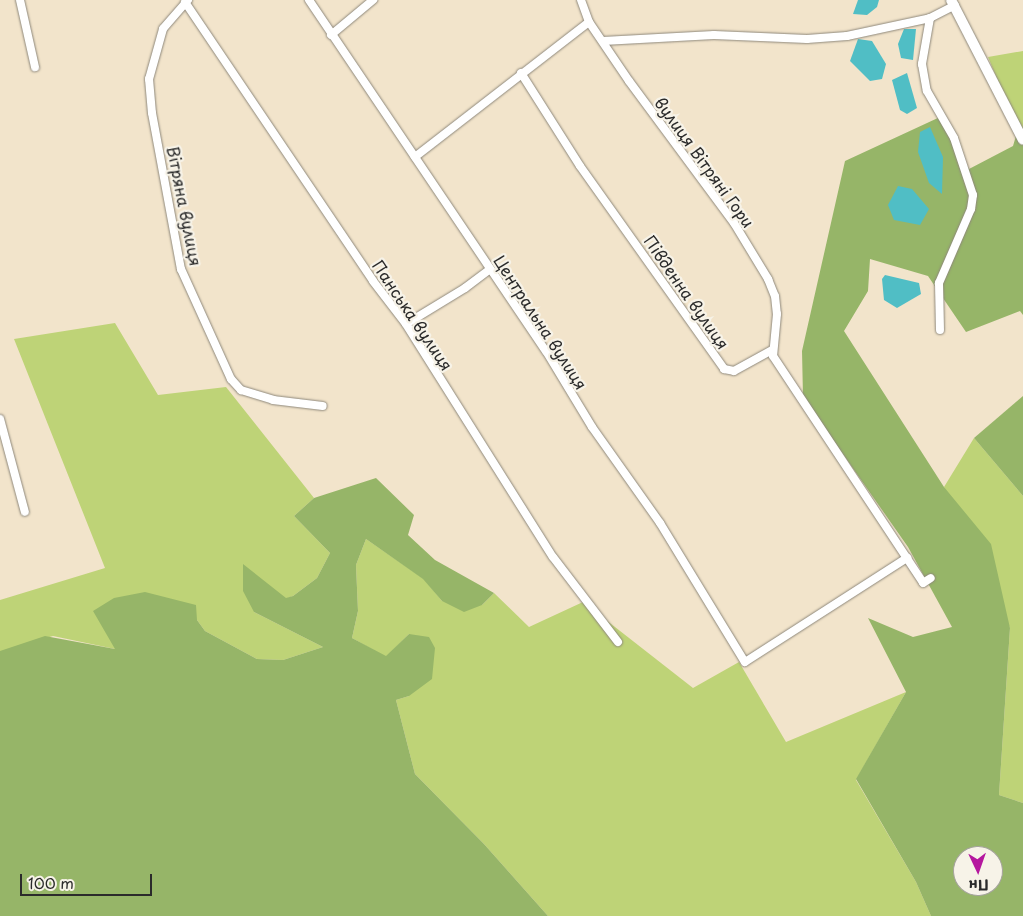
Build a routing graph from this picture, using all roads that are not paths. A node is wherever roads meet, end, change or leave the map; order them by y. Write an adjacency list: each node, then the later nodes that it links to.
1 (20, 0): 11 (street)
2 (309, 0): 9 (street, Центральна вулиця)
3 (373, 0): 9 (street)
4 (581, 0): 8 (street, вулиця Вітряні Гори)
5 (186, 1): 16 (street, Панська вулиця); 19 (street, Вітряна вулиця)
6 (953, 2): 7 (street); 13 (street)
7 (930, 18): 10 (street); 17 (street)
8 (589, 22): 10 (street, вулиця Вітряні Гори); 12 (street)
9 (331, 35): 14 (street, Центральна вулиця)
10 (603, 41): 18 (street, вулиця Вітряні Гори)
11 (35, 68)
12 (521, 73): 14 (street); 18 (street, Південна вулиця)
13 (1023, 140)
14 (415, 157): 15 (street, Центральна вулиця)
15 (490, 268): 16 (street); 22 (street, Центральна вулиця)
16 (406, 324): 24 (street, Панська вулиця)
17 (940, 330)
18 (772, 350): 22 (street)
19 (323, 406)
20 (0, 419): 21 (street)
21 (25, 512)
22 (907, 558): 23 (street)
23 (931, 578)
24 (618, 642)

